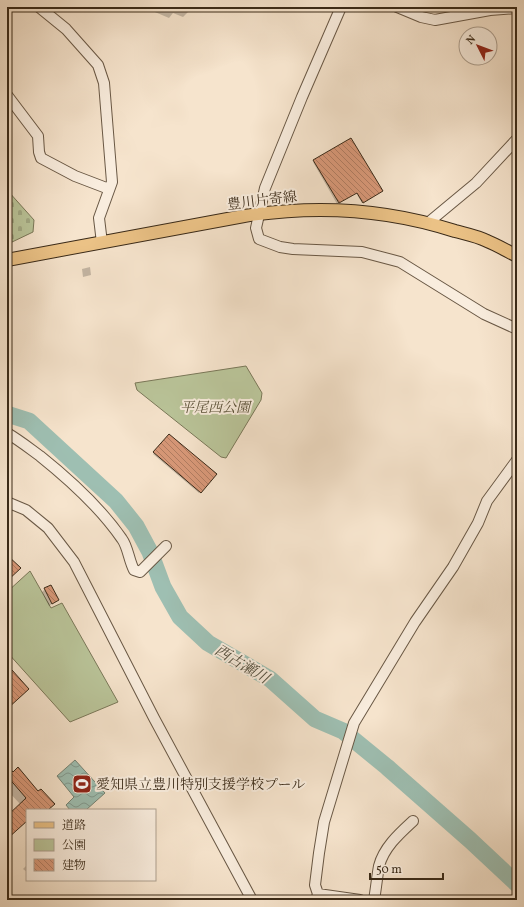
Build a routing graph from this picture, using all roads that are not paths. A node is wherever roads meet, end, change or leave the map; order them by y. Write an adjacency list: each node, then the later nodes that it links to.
1 (39, 7): 7 (street)
2 (341, 7): 8 (street)
3 (397, 7): 4 (street)
4 (517, 8)
5 (7, 95): 7 (street)
6 (517, 139): 9 (street)
7 (109, 189): 10 (street)
8 (258, 213): 9 (main road, 豊川片寄線); 10 (main road, 豊川片寄線); 13 (street)
9 (429, 222): 11 (main road, 豊川片寄線)
10 (102, 243): 12 (main road, 豊川片寄線)
11 (517, 256)
12 (7, 260)
13 (517, 329)
14 (7, 433): 17 (street)
15 (517, 460): 19 (street)
16 (7, 502): 20 (street)
17 (166, 546)
18 (412, 820): 22 (street)
19 (317, 897): 21 (street)
20 (252, 900)
21 (360, 900)
22 (374, 900)

